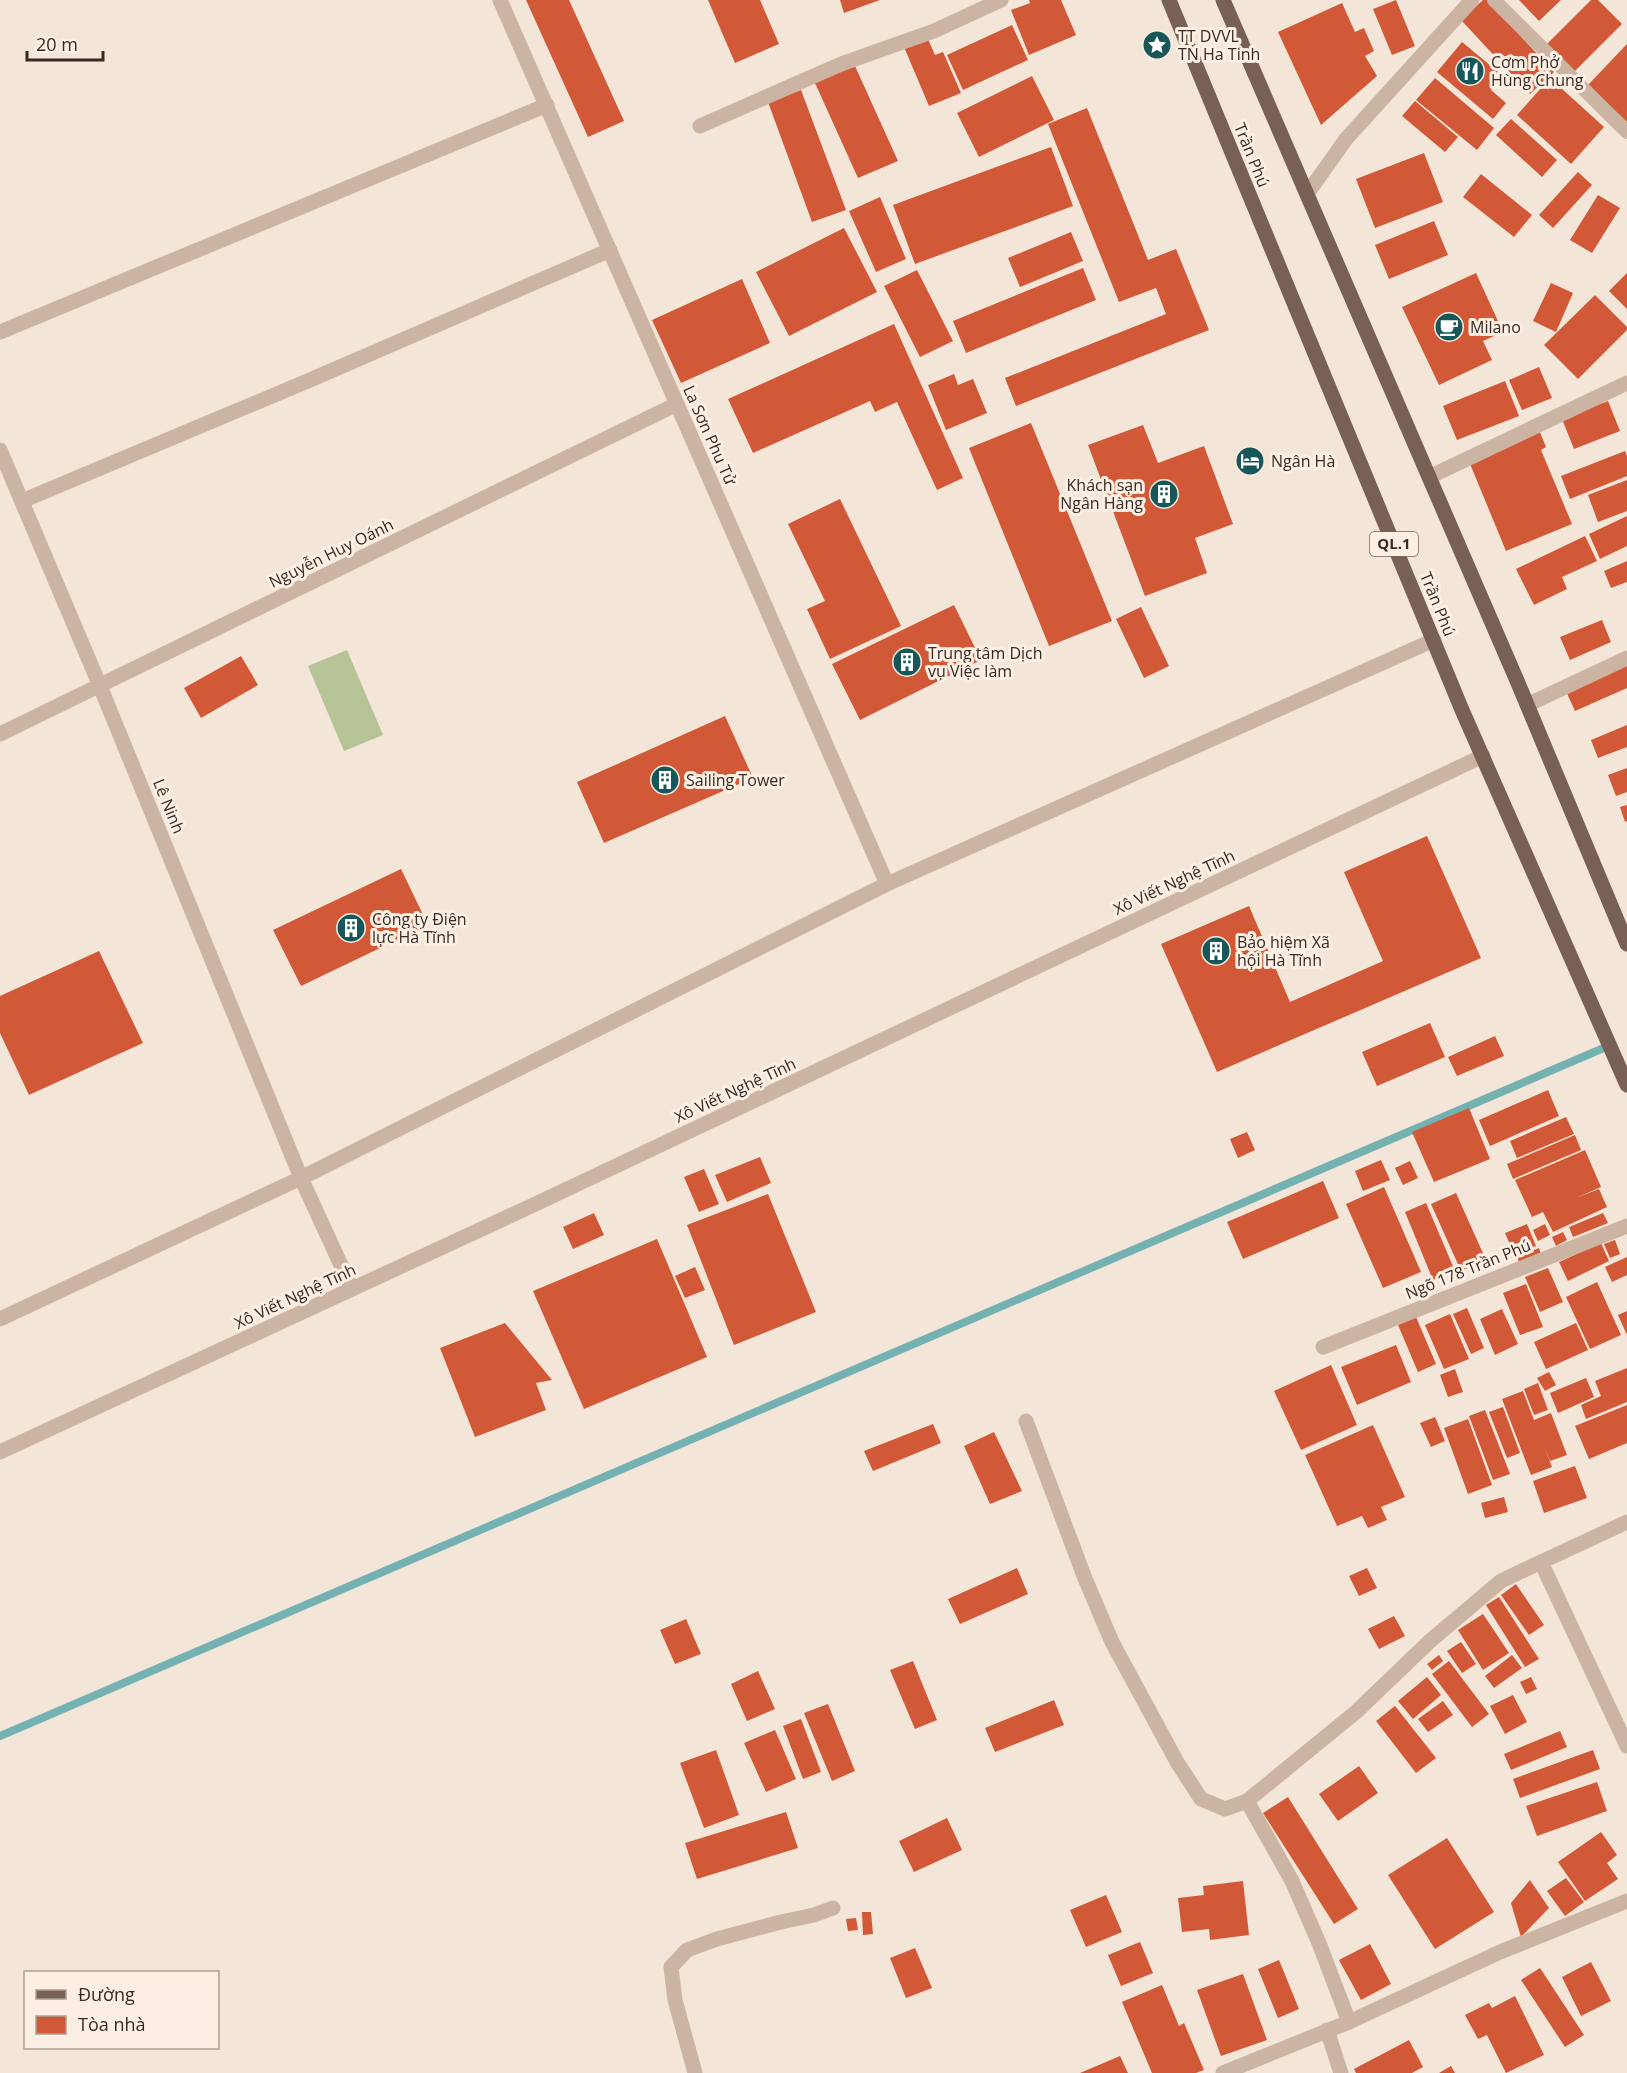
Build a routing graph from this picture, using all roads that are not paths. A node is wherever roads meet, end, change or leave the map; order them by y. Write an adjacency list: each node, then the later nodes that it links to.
1 (500, 0): 7 (street, La Sơn Phu Tử)
2 (1001, 0): 8 (street)
3 (1169, 0): 18 (main road, Trần Phú / QL.1)
4 (1223, 0): 10 (main road, Trần Phú)
5 (1472, 0): 10 (street)
6 (1494, 0): 9 (lane)
7 (547, 105): 11 (street, La Sơn Phu Tử); 12 (street)
8 (700, 126)
9 (1627, 132)
10 (1306, 194): 16 (main road, Trần Phú)
11 (610, 250): 14 (street, La Sơn Phu Tử); 17 (street)
12 (0, 332)
13 (1627, 384): 16 (street)
14 (677, 404): 20 (street, Nguyễn Huy Oánh); 24 (street, La Sơn Phu Tử)
15 (0, 450): 17 (street, Lê Ninh)
16 (1429, 477): 21 (main road, Trần Phú)
17 (22, 501): 20 (street, Lê Ninh)
18 (1434, 640): 23 (main road, Trần Phú / QL.1); 24 (street)
19 (1627, 658): 21 (street)
20 (100, 686): 22 (street, Nguyễn Huy Oánh); 27 (street, Lê Ninh)
21 (1527, 705): 25 (main road, Trần Phú)
22 (0, 734)
23 (1483, 756): 26 (main road, Trần Phú / QL.1); 29 (street, Xô Viết Nghệ Tĩnh)
24 (887, 884): 27 (street)
25 (1627, 944)
26 (1627, 1085)
27 (301, 1178): 29 (street, Lê Ninh); 30 (street)
28 (1627, 1226): 31 (street, Ngõ 178 Trần Phú)
29 (352, 1289): 33 (street, Xô Viết Nghệ Tĩnh)
30 (0, 1319)
31 (1323, 1347)
32 (1026, 1421): 37 (street)
33 (0, 1452)
34 (1627, 1522): 35 (street)
35 (1541, 1562): 36 (street); 37 (street)
36 (1627, 1746)
37 (1247, 1801): 40 (street)
38 (1627, 1901): 40 (street)
39 (833, 1908): 42 (street)
40 (1349, 2022): 41 (street)
41 (1327, 2030): 43 (street); 44 (street)
42 (695, 2073)
43 (1223, 2073)
44 (1341, 2073)

